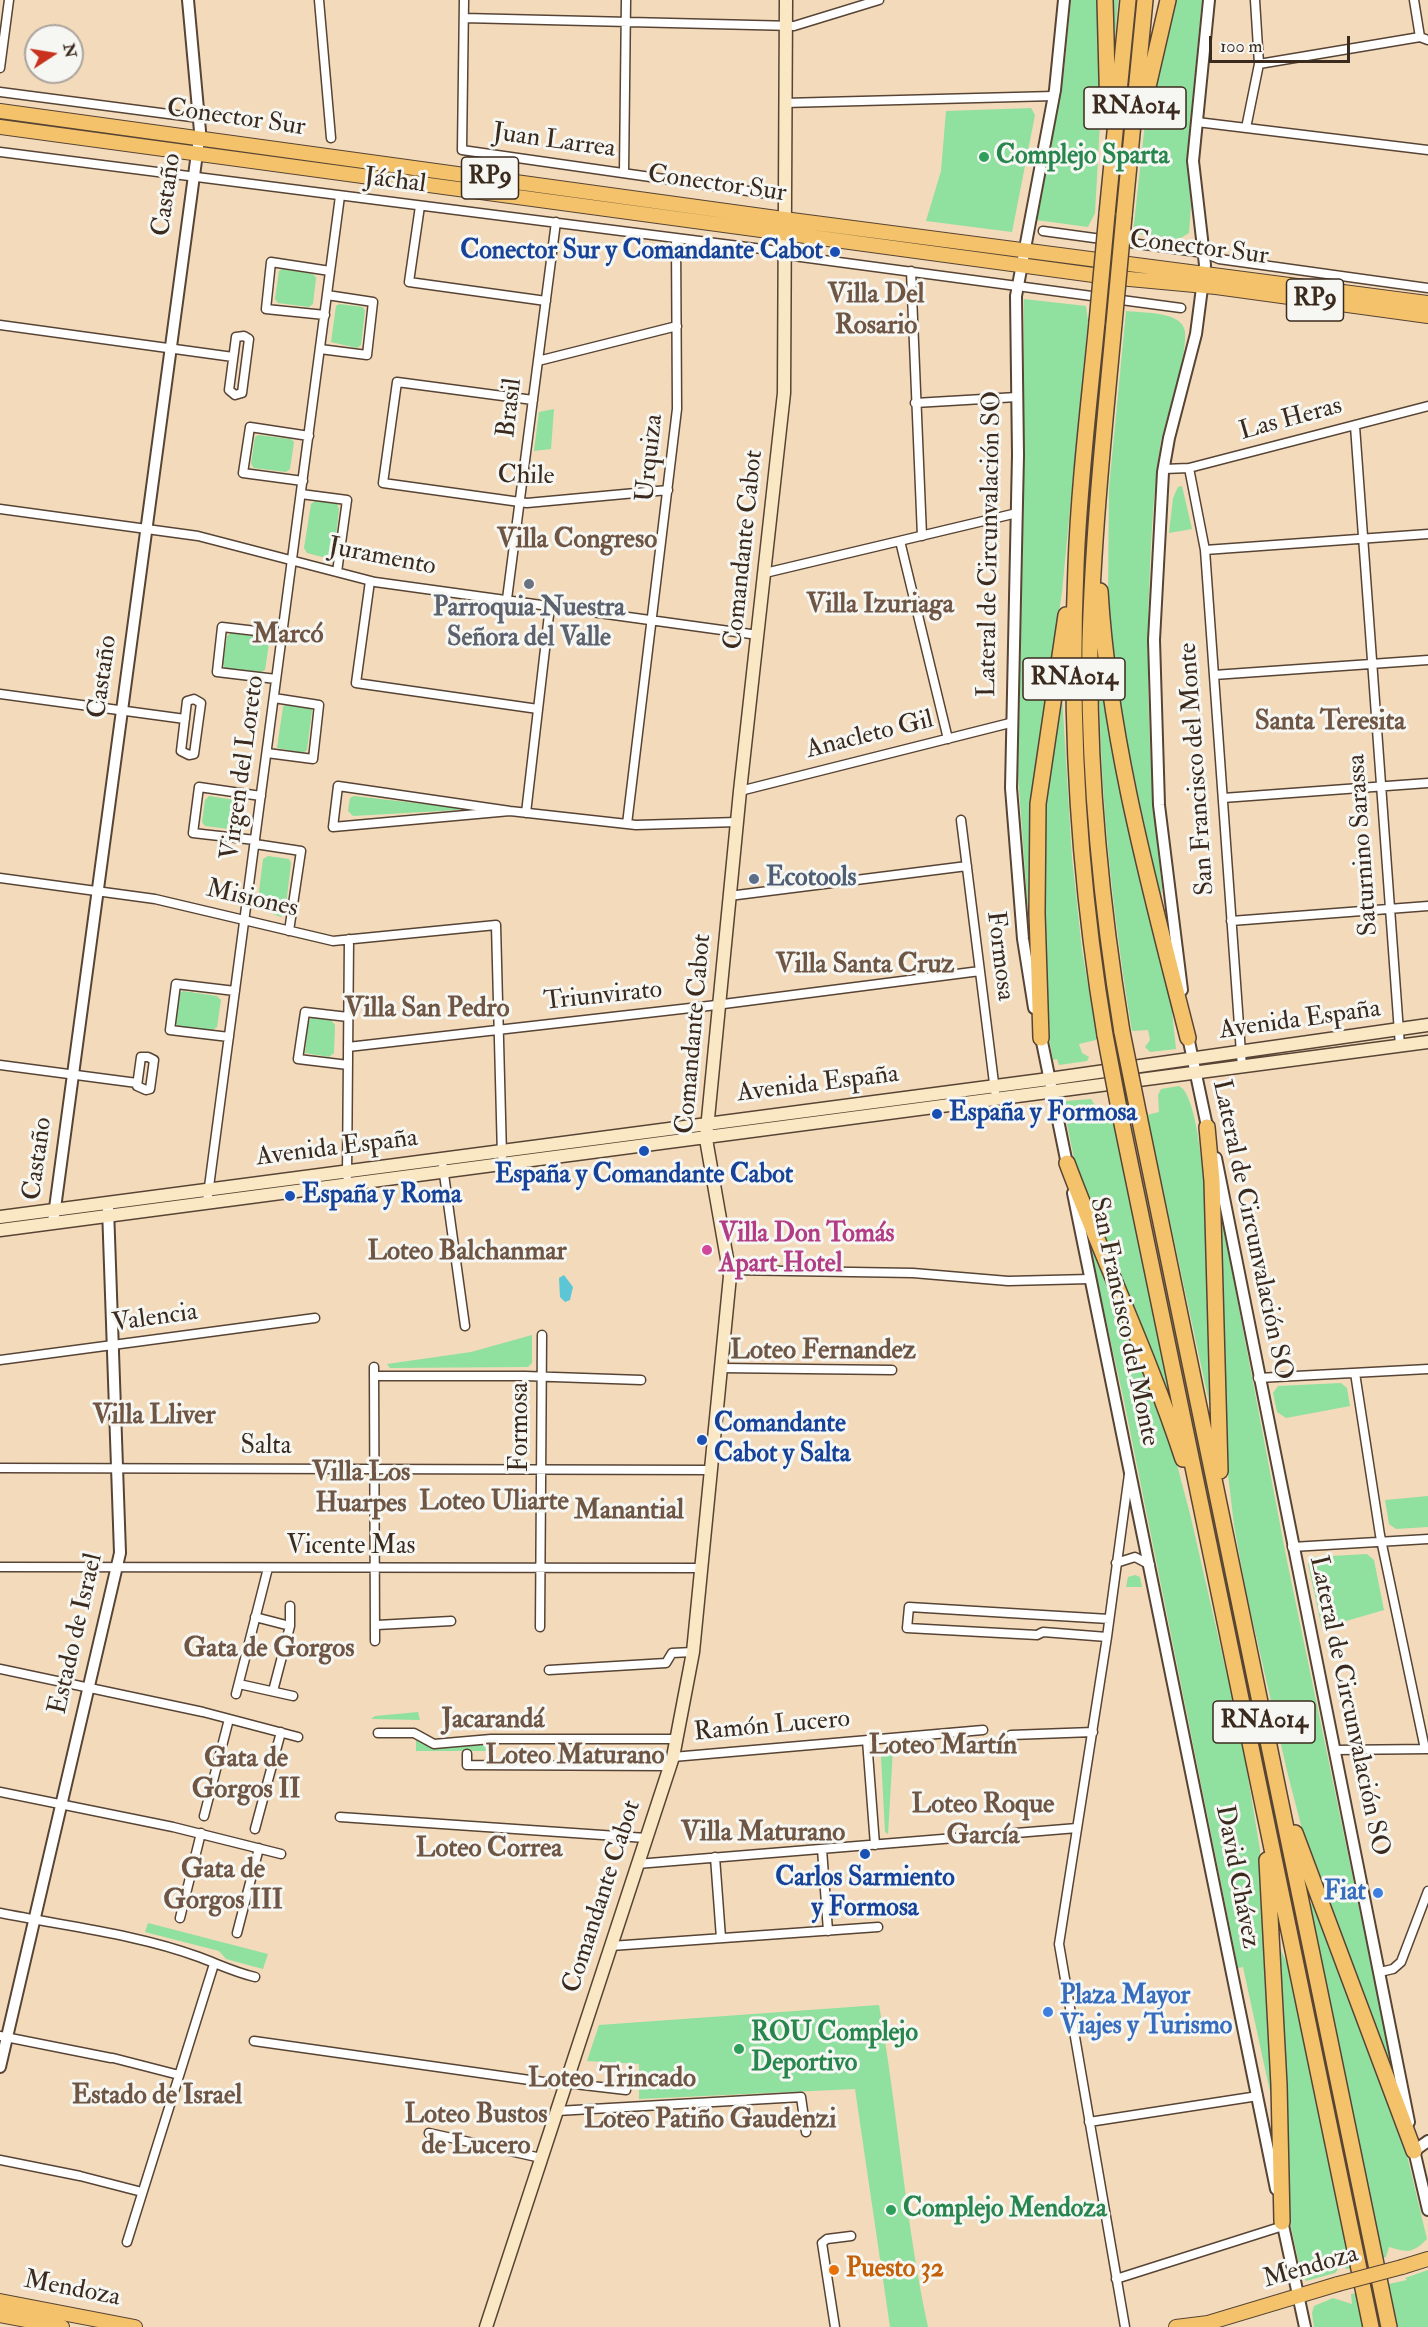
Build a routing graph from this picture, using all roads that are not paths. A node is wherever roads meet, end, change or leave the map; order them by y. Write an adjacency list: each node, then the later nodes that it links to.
1 (9, 0): 21 (street)
2 (188, 0): 26 (street, Castaño)
3 (319, 0): 31 (street)
4 (464, 0): 16 (street)
5 (626, 0): 17 (street)
6 (786, 0): 18 (main road, Comandante Cabot)
7 (879, 0): 18 (street)
8 (1064, 0): 23 (street, Lateral de Circunvalación SO)
9 (1105, 0): 38 (highway)
10 (1128, 0): 38 (highway, RNA014)
11 (1145, 0): 36 (highway, RNA014)
12 (1168, 0): 36 (highway)
13 (1209, 0): 27 (street, Lateral de Circunvalación SO)
14 (1255, 0): 20 (street)
15 (1414, 0): 19 (street)
16 (464, 18): 17 (street); 35 (street, Juan Larrea)
17 (626, 22): 18 (street); 35 (street)
18 (786, 26): 24 (main road, Comandante Cabot)
19 (1424, 39): 20 (street)
20 (1259, 64): 29 (street)
21 (0, 68)
22 (0, 92): 26 (street)
23 (1054, 96): 24 (street); 47 (street, Lateral de Circunvalación SO)
24 (784, 103): 40 (main road, Comandante Cabot)
25 (0, 111): 30 (main road, Conector Sur / RP9)
26 (199, 118): 30 (street, Castaño)
27 (1197, 122): 29 (street); 49 (street, Lateral de Circunvalación SO)
28 (0, 127): 34 (main road, Conector Sur / RP9)
29 (1246, 128): 32 (street)
30 (199, 138): 34 (street, Castaño); 42 (main road, Conector Sur / RP9)
31 (331, 138)
32 (1428, 150)
33 (0, 152): 37 (street, Jáchal)
34 (197, 153): 37 (street, Castaño); 45 (main road, Conector Sur / RP9)
35 (624, 173): 40 (street, Juan Larrea)
36 (1128, 177): 81 (highway, RNA014, bridge)
37 (193, 178): 39 (street, Jáchal); 64 (street, Castaño)
38 (1110, 180): 90 (highway, RNA014, bridge)
39 (340, 196): 41 (street, Jáchal); 51 (street, Virgen del Loreto)
40 (783, 196): 42 (main road, Comandante Cabot)
41 (420, 206): 43 (street, Jáchal); 57 (street)
42 (784, 219): 45 (main road, Comandante Cabot); 47 (main road, Conector Sur / RP9)
43 (556, 222): 46 (street, Jáchal); 57 (street, Brasil)
44 (1043, 231): 49 (street)
45 (785, 235): 48 (main road, Comandante Cabot); 50 (main road, Conector Sur / RP9)
46 (676, 238): 48 (street, Jáchal); 63 (street, Urquiza)
47 (1024, 250): 50 (street, Lateral de Circunvalación SO); 53 (main road, Conector Sur / RP9)
48 (786, 253): 52 (street, Jáchal); 92 (main road, Comandante Cabot)
49 (1204, 253): 53 (street, Lateral de Circunvalación SO); 55 (street)
50 (1021, 265): 53 (main road, Conector Sur / RP9); 54 (street, Lateral de Circunvalación SO)
51 (330, 271): 56 (street, Virgen del Loreto); 60 (street)
52 (911, 271): 54 (street, Jáchal); 70 (street)
53 (1203, 280): 58 (main road, Conector Sur / RP9); 61 (main road, Conector Sur / RP9); 75 (street, Lateral de Circunvalación SO)
54 (1018, 286): 59 (street, Jáchal); 68 (street, Lateral de Circunvalación SO)
55 (1428, 288)
56 (327, 295): 60 (street, Virgen del Loreto); 65 (street)
57 (546, 301): 67 (street, Brasil)
58 (1428, 303)
59 (1181, 308)
60 (324, 315): 65 (street, Virgen del Loreto)
61 (1428, 316)
62 (0, 325): 64 (street)
63 (677, 326): 67 (street); 77 (street, Urquiza)
64 (170, 348): 66 (street); 83 (street, Castaño)
65 (320, 349): 73 (street, Virgen del Loreto)
66 (233, 357): 66 (street)
67 (538, 361): 69 (street, Brasil)
68 (1017, 397): 70 (street); 82 (street, Lateral de Circunvalación SO)
69 (533, 400): 79 (street, Brasil); 79 (street, Chile)
70 (915, 403): 85 (street)
71 (1428, 406): 72 (street, Las Heras)
72 (1355, 426): 74 (street, Las Heras); 86 (street, Saturnino Sarassa)
73 (309, 436): 76 (street, Virgen del Loreto); 76 (street)
74 (1189, 468): 75 (street, Las Heras); 88 (street, San Francisco del Monte)
75 (1164, 469): 141 (street, Lateral de Circunvalación SO)
76 (303, 481): 78 (street, Virgen del Loreto)
77 (668, 490): 79 (street, Chile); 96 (street, Urquiza)
78 (301, 494): 89 (street, Virgen del Loreto); 91 (street)
79 (519, 502): 94 (street, Brasil)
80 (0, 509): 83 (street, Juramento)
81 (1097, 511): 141 (highway); 195 (highway, RNA014, bridge)
82 (1017, 513): 85 (street); 108 (street, Lateral de Circunvalación SO)
83 (146, 529): 89 (street, Juramento); 106 (street, Castaño)
84 (1428, 534): 86 (street)
85 (922, 536): 87 (street)
86 (1363, 538): 88 (street); 100 (street, Saturnino Sarassa)
87 (900, 541): 92 (street); 109 (street)
88 (1205, 550): 101 (street, San Francisco del Monte)
89 (292, 560): 91 (street, Juramento); 97 (street, Virgen del Loreto)
90 (1076, 565): 140 (highway); 191 (highway, RNA014, bridge)
91 (337, 572): 93 (street, Juramento)
92 (765, 573): 98 (main road, Comandante Cabot)
93 (370, 580): 94 (street, Juramento); 105 (street)
94 (507, 599): 95 (street, Juramento)
95 (550, 606): 96 (street, Juramento); 105 (street)
96 (652, 621): 98 (street, Juramento); 120 (street, Urquiza)
97 (282, 634): 102 (street, Virgen del Loreto); 102 (street)
98 (758, 635): 113 (main road, Comandante Cabot)
99 (1428, 660): 100 (street)
100 (1372, 664): 101 (street); 112 (street, Saturnino Sarassa)
101 (1214, 675): 115 (street, San Francisco del Monte)
102 (276, 679): 104 (street, Virgen del Loreto)
103 (0, 694): 106 (street)
104 (274, 698): 110 (street, Virgen del Loreto); 110 (street)
105 (538, 709): 117 (street)
106 (122, 710): 107 (street); 124 (street, Castaño)
107 (185, 719): 107 (street)
108 (1010, 723): 109 (street, Anacleto Gil); 140 (street, Lateral de Circunvalación SO)
109 (948, 739): 113 (street, Anacleto Gil)
110 (267, 753): 114 (street, Virgen del Loreto)
111 (1428, 783): 112 (street)
112 (1381, 787): 115 (street); 127 (street, Saturnino Sarassa)
113 (740, 790): 119 (main road, Comandante Cabot)
114 (261, 796): 121 (street, Virgen del Loreto); 121 (street)
115 (1222, 798): 129 (street, San Francisco del Monte)
116 (510, 811): 116 (street); 117 (street)
117 (526, 813): 120 (street)
118 (961, 820): 122 (street, Formosa)
119 (737, 822): 120 (street); 125 (main road, Comandante Cabot)
120 (627, 824)
121 (255, 842): 128 (street, Virgen del Loreto); 130 (street)
122 (967, 866): 125 (street); 132 (street, Formosa)
123 (0, 878): 124 (street, Misiones)
124 (98, 891): 128 (street, Misiones); 151 (street, Castaño)
125 (729, 897): 134 (main road, Comandante Cabot)
126 (1428, 906): 127 (street)
127 (1390, 909): 129 (street); 137 (street, Saturnino Sarassa)
128 (244, 920): 130 (street, Misiones); 133 (street, Virgen del Loreto)
129 (1231, 921): 145 (street, San Francisco del Monte)
130 (289, 931): 131 (street, Misiones)
131 (349, 939): 135 (street); 138 (street, Misiones)
132 (980, 971): 134 (street, Triunvirato); 154 (street, Formosa)
133 (235, 991): 139 (street, Virgen del Loreto); 139 (street)
134 (719, 1005): 138 (street, Triunvirato); 156 (main road, Comandante Cabot)
135 (348, 1017): 144 (street); 148 (street)
136 (1428, 1025): 137 (main road, Avenida España)
137 (1399, 1029): 143 (street, Saturnino Sarassa); 145 (main road, Avenida España)
138 (499, 1030): 144 (street, Triunvirato); 157 (street)
139 (229, 1037): 164 (street, Virgen del Loreto)
140 (1041, 1038): 153 (street, Lateral de Circunvalación SO)
141 (1188, 1038): 146 (street, Lateral de Circunvalación SO)
142 (1428, 1042): 143 (main road, Avenida España)
143 (1400, 1046): 149 (main road, Avenida España)
144 (348, 1047): 148 (street)
145 (1241, 1052): 146 (main road, Avenida España); 149 (street, San Francisco del Monte)
146 (1192, 1058): 150 (street, Lateral de Circunvalación SO); 153 (main road, Avenida España)
147 (0, 1065): 151 (street)
148 (348, 1065): 161 (street)
149 (1242, 1067): 150 (main road, Avenida España)
150 (1195, 1073): 153 (main road, Avenida España); 155 (street, Lateral de Circunvalación SO)
151 (73, 1075): 152 (street); 167 (street, Castaño)
152 (137, 1083)
153 (1050, 1085): 154 (main road, Avenida España); 160 (street, San Francisco del Monte)
154 (995, 1091): 156 (main road, Avenida España)
155 (1206, 1127): 183 (street, Lateral de Circunvalación SO); 195 (highway)
156 (707, 1129): 157 (main road, Avenida España); 159 (main road, Avenida España); 171 (main road, Comandante Cabot)
157 (502, 1150): 158 (main road, Avenida España); 159 (street)
158 (442, 1158): 161 (main road, Avenida España); 162 (street)
159 (502, 1163): 162 (main road, Avenida España)
160 (1067, 1163): 172 (street, San Francisco del Monte); 191 (highway)
161 (347, 1170): 163 (street); 164 (main road, Avenida España)
162 (444, 1172): 163 (main road, Avenida España); 174 (street)
163 (347, 1184): 165 (main road, Avenida España)
164 (209, 1189): 165 (street, Virgen del Loreto); 166 (main road, Avenida España)
165 (207, 1202): 166 (main road, Avenida España)
166 (108, 1208): 167 (main road, Avenida España); 169 (main road, Avenida España); 176 (street, Estado de Israel)
167 (55, 1209): 168 (main road, Avenida España); 169 (street, Castaño)
168 (0, 1217)
169 (53, 1223): 170 (main road, Avenida España)
170 (0, 1230)
171 (729, 1270): 172 (street); 178 (main road, Comandante Cabot)
172 (1090, 1279): 185 (street, San Francisco del Monte)
173 (315, 1318): 176 (street, Valencia)
174 (465, 1326)
175 (542, 1335): 182 (street, Formosa)
176 (112, 1346): 177 (street, Valencia); 187 (street, Estado de Israel)
177 (0, 1360)
178 (721, 1368): 180 (street); 190 (main road, Comandante Cabot)
179 (1428, 1369): 181 (street)
180 (892, 1370)
181 (1355, 1373): 183 (street); 193 (street)
182 (542, 1377): 184 (street); 188 (street); 189 (street, Formosa)
183 (1258, 1378): 194 (street, Lateral de Circunvalación SO)
184 (641, 1380)
185 (1130, 1467): 196 (street, San Francisco del Monte); 197 (street, David Chávez)
186 (0, 1468): 187 (street, Salta)
187 (117, 1468): 188 (street, Salta); 199 (street, Estado de Israel)
188 (375, 1468): 189 (street, Salta); 201 (street)
189 (541, 1469): 190 (street, Salta); 202 (street, Formosa)
190 (711, 1470): 203 (main road, Comandante Cabot)
191 (1206, 1528): 235 (highway, RNA014)
192 (1428, 1539): 193 (street)
193 (1381, 1542): 194 (street); 230 (street)
194 (1292, 1547): 231 (street, Lateral de Circunvalación SO)
195 (1230, 1557): 234 (highway, RNA014)
196 (1116, 1563): 197 (street); 206 (street, San Francisco del Monte)
197 (1150, 1565): 268 (street, David Chávez)
198 (0, 1567): 199 (street, Vicente Mas)
199 (116, 1567): 200 (street, Vicente Mas); 217 (street, Estado de Israel)
200 (268, 1568): 201 (street, Vicente Mas); 205 (street)
201 (375, 1568): 202 (street, Vicente Mas); 209 (street)
202 (541, 1568): 203 (street, Vicente Mas); 210 (street, Formosa)
203 (702, 1569): 213 (main road, Comandante Cabot)
204 (290, 1606): 208 (street)
205 (255, 1617): 208 (street); 216 (street)
206 (1109, 1620): 211 (street, San Francisco del Monte); 211 (street)
207 (451, 1621): 209 (street)
208 (290, 1626): 218 (street)
209 (377, 1626): 212 (street)
210 (540, 1627)
211 (1107, 1637): 224 (street, San Francisco del Monte)
212 (375, 1641)
213 (693, 1652): 215 (street); 228 (main road, Comandante Cabot)
214 (0, 1669): 217 (street)
215 (549, 1670)
216 (239, 1684): 218 (street); 219 (street)
217 (88, 1688): 221 (street); 237 (street, Estado de Israel)
218 (273, 1692): 220 (street)
219 (236, 1694)
220 (293, 1696)
221 (229, 1719): 223 (street); 238 (street)
222 (983, 1730): 229 (street, Ramón Lucero)
223 (281, 1732): 227 (street); 241 (street)
224 (1093, 1732): 226 (street); 240 (street, San Francisco del Monte)
225 (378, 1733): 228 (street)
226 (1011, 1735)
227 (298, 1737)
228 (677, 1739): 233 (main road, Comandante Cabot)
229 (867, 1740): 233 (street, Ramón Lucero); 244 (street)
230 (1426, 1749): 231 (street)
231 (1334, 1750): 260 (street, Lateral de Circunvalación SO)
232 (467, 1754): 233 (street, Ramón Lucero)
233 (671, 1761): 243 (main road, Comandante Cabot)
234 (1273, 1762): 274 (highway); 296 (highway, RNA014)
235 (1258, 1780): 279 (highway); 295 (highway, RNA014)
236 (0, 1792): 237 (street)
237 (61, 1804): 242 (street); 253 (street, Estado de Israel)
238 (204, 1816)
239 (340, 1817): 243 (street)
240 (1077, 1828): 244 (street); 270 (street, San Francisco del Monte)
241 (255, 1829)
242 (201, 1833): 245 (street); 252 (street)
243 (646, 1838): 249 (main road, Comandante Cabot)
244 (875, 1845): 246 (street)
245 (259, 1848): 247 (street); 256 (street)
246 (822, 1849): 248 (street); 255 (street)
247 (281, 1854)
248 (714, 1857): 249 (street); 257 (street)
249 (638, 1864): 258 (main road, Comandante Cabot)
250 (1428, 1891): 260 (street)
251 (0, 1913): 253 (street)
252 (180, 1918)
253 (36, 1920): 259 (street); 262 (street, Estado de Israel)
254 (878, 1927): 255 (street)
255 (828, 1930): 257 (street)
256 (237, 1934)
257 (721, 1938): 258 (street)
258 (610, 1946): 266 (main road, Comandante Cabot)
259 (214, 1964): 261 (street); 265 (street)
260 (1380, 1972): 274 (street, Lateral de Circunvalación SO)
261 (255, 1977)
262 (3, 2037): 264 (street, Estado de Israel); 265 (street)
263 (254, 2041): 266 (street)
264 (0, 2067)
265 (179, 2075): 277 (street)
266 (566, 2084): 267 (street); 269 (main road, Comandante Cabot)
267 (626, 2090)
268 (1258, 2096): 270 (street); 279 (street, David Chávez)
269 (556, 2111): 271 (street); 275 (main road, Comandante Cabot)
270 (1089, 2122): 283 (street, San Francisco del Monte)
271 (806, 2132)
272 (429, 2133): 275 (street)
273 (1428, 2141): 274 (street)
274 (1414, 2151): 278 (street, Lateral de Circunvalación SO)
275 (541, 2158): 290 (main road, Comandante Cabot)
276 (0, 2160): 277 (street)
277 (142, 2192): 281 (street)
278 (1428, 2210)
279 (1283, 2224): 283 (street); 284 (street, David Chávez)
280 (851, 2236): 291 (street)
281 (127, 2242)
282 (1428, 2259): 284 (main road, Mendoza, bridge)
283 (1116, 2279): 292 (street, San Francisco del Monte)
284 (1299, 2296): 287 (main road, Mendoza); 294 (street, David Chávez)
285 (0, 2301): 289 (main road, Mendoza)
286 (0, 2315): 288 (main road, Mendoza)
287 (1205, 2325): 293 (main road, Mendoza)
288 (62, 2327)
289 (135, 2327)
290 (486, 2327)
291 (835, 2327)
292 (1125, 2327)
293 (1176, 2327)
294 (1305, 2327)
295 (1371, 2327)
296 (1389, 2327)

